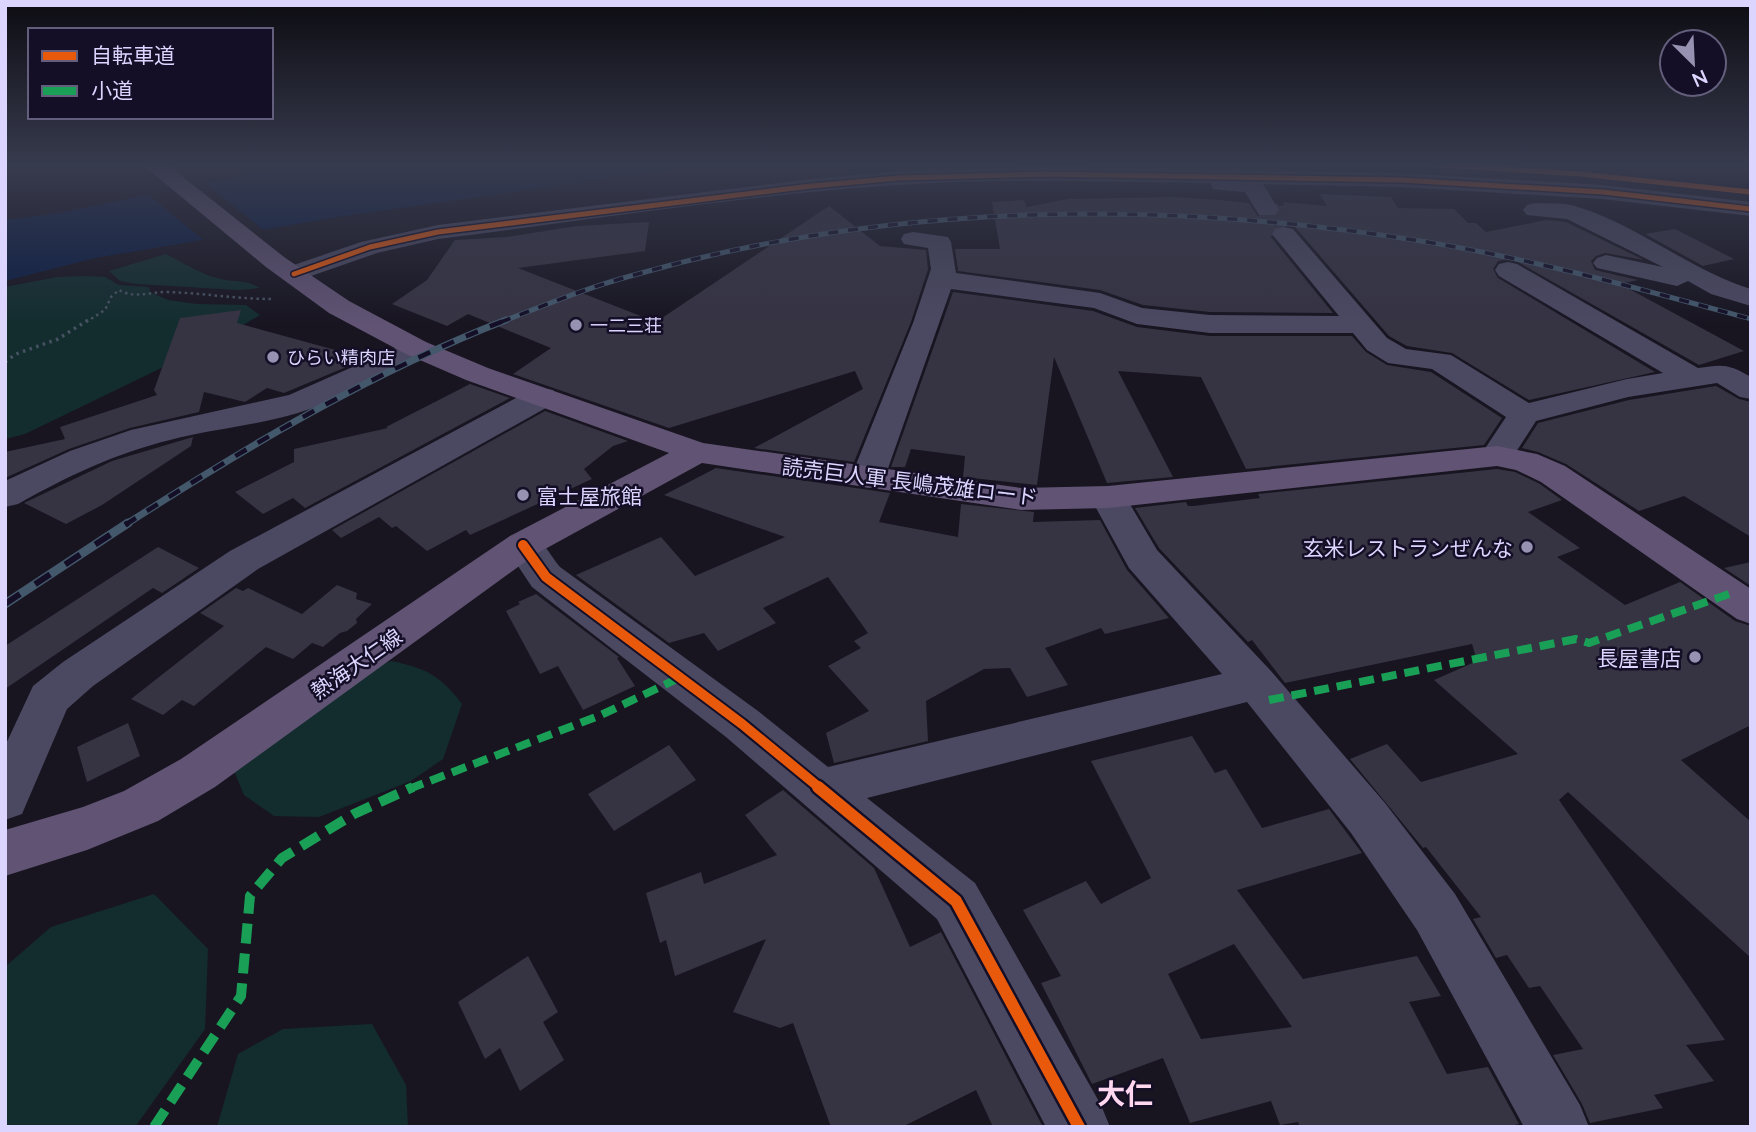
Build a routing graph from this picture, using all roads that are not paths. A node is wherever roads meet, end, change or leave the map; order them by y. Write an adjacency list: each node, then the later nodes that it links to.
1 (221, 218): 9 (main road)
2 (553, 218): 9 (street)
3 (1584, 218): 12 (street)
4 (1677, 218): 5 (street)
5 (1751, 227)
6 (1284, 234): 14 (street)
7 (913, 239): 11 (street)
8 (1606, 263): 12 (street)
9 (284, 268): 15 (main road, 読売巨人軍 長嶋茂雄ロード)
10 (1508, 271): 16 (street)
11 (940, 279): 14 (street); 22 (street)
12 (1720, 288): 13 (street)
13 (1751, 298)
14 (1359, 325): 19 (street)
15 (416, 348): 18 (main road, 読売巨人軍 長嶋茂雄ロード); 23 (street)
16 (1721, 372): 17 (street); 19 (street)
17 (1751, 390)
18 (542, 397): 20 (main road, 読売巨人軍 長嶋茂雄ロード); 29 (street)
19 (1524, 414): 21 (street)
20 (697, 452): 22 (main road, 読売巨人軍 長嶋茂雄ロード); 25 (main road, 熱海大仁線)
21 (1497, 456): 24 (main road, 読売巨人軍 長嶋茂雄ロード); 26 (main road, 読売巨人軍 長嶋茂雄ロード)
22 (868, 477): 24 (main road, 読売巨人軍 長嶋茂雄ロード)
23 (5, 496)
24 (1108, 497): 27 (street)
25 (523, 544): 28 (street); 30 (main road, 熱海大仁線)
26 (1751, 609)
27 (1256, 683): 28 (street); 32 (street)
28 (821, 789): 31 (street)
29 (5, 799)
30 (5, 853)
31 (1079, 1127)
32 (1558, 1127)

